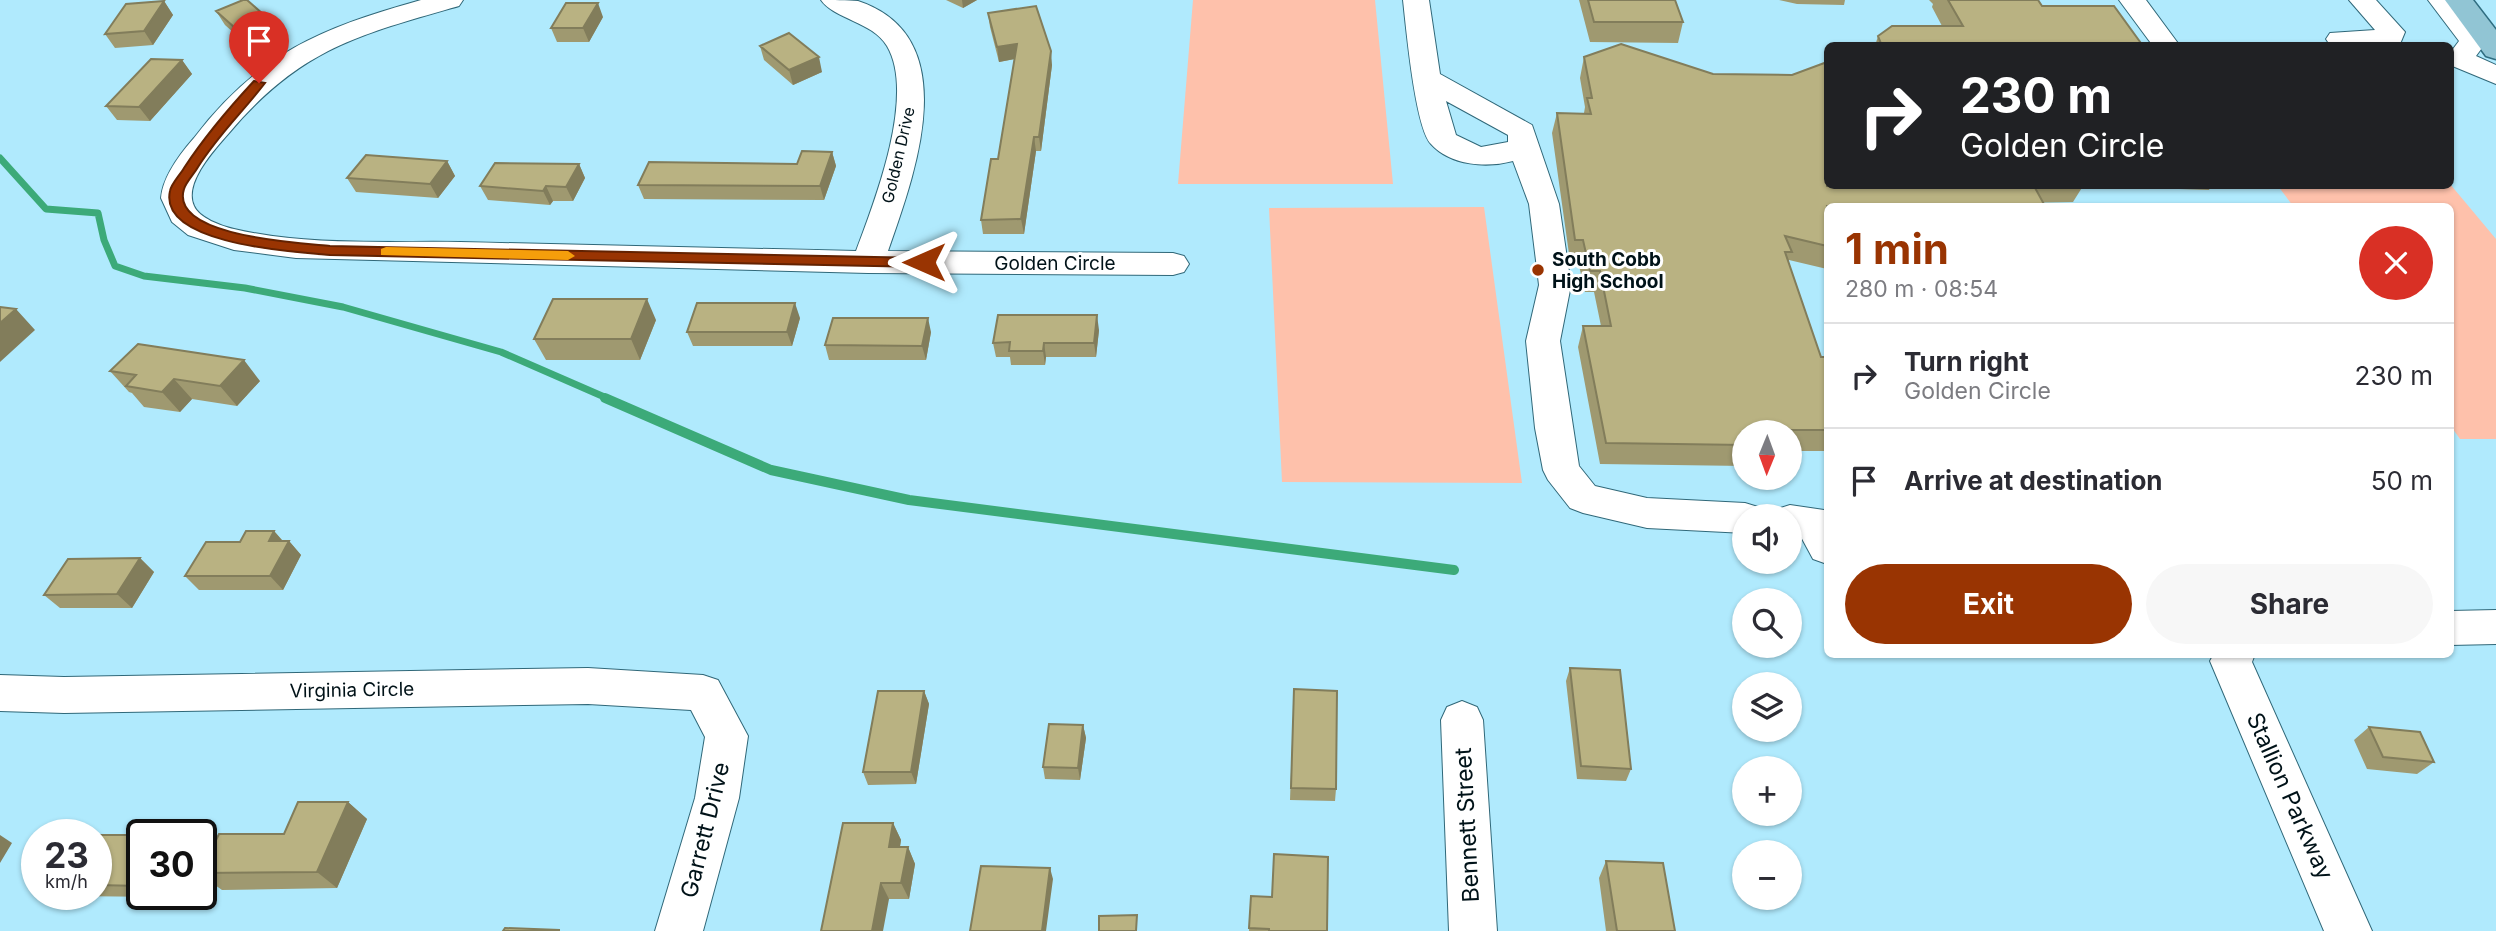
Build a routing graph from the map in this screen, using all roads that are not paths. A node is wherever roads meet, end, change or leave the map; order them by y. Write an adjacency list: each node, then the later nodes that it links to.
1 (450, 0): 15 (street, Golden Circle)
2 (834, 0): 15 (street, Golden Drive)
3 (1416, 0): 13 (street)
4 (2132, 0): 9 (street)
5 (2362, 0): 8 (street)
6 (2441, 0): 11 (street)
7 (2459, 0): 10 (main road)
8 (2340, 39)
9 (2164, 42)
10 (2496, 50)
11 (2455, 59): 12 (street)
12 (2496, 76)
13 (1426, 78): 14 (street); 14 (street)
14 (1523, 147): 17 (street)
15 (868, 262): 16 (street, Golden Circle)
16 (1173, 264)
17 (1732, 517)
18 (1802, 521): 19 (street)
19 (1824, 543)
20 (2496, 627): 21 (street)
21 (2454, 628)
22 (2233, 658): 28 (street, Stallion Parkway)
23 (0, 693): 24 (street, Virginia Circle)
24 (703, 693): 26 (street, Garrett Drive)
25 (1462, 720): 27 (street, Bennett Street)
26 (679, 931)
27 (1473, 931)
28 (2348, 931)

